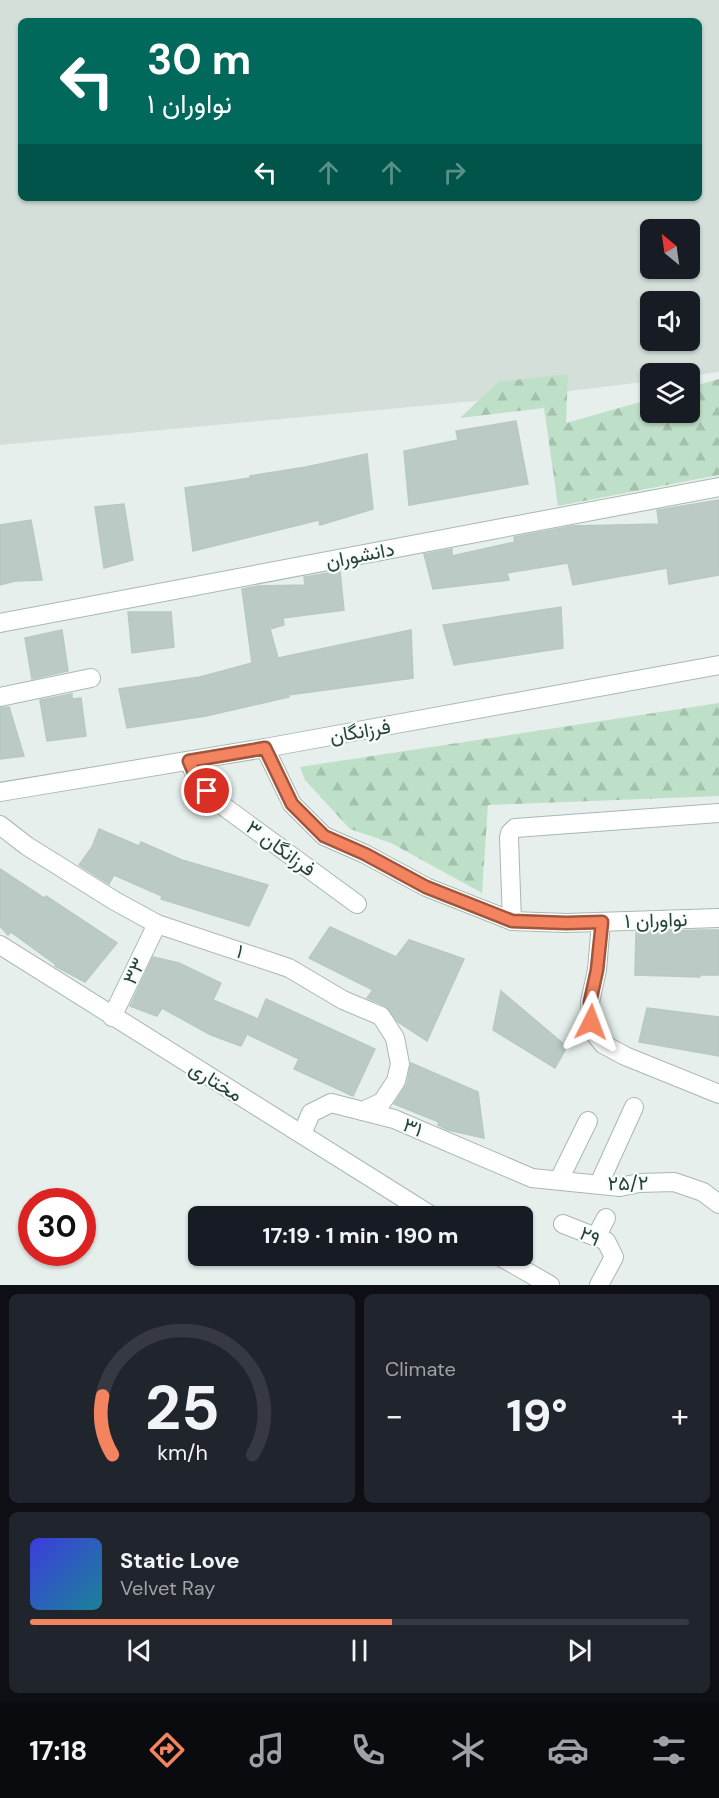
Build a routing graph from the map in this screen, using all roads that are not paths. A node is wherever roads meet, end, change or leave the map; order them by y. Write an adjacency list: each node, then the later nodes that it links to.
1 (719, 487): 2 (street, دانشوران)
2 (0, 622)
3 (719, 665): 6 (street, فرزانگان)
4 (91, 678): 5 (street)
5 (0, 697)
6 (265, 748): 7 (street, فرزانگان); 13 (street, نواوران ۱)
7 (189, 761): 8 (street, فرزانگان); 11 (street, فرزانگان ۳)
8 (0, 792)
9 (719, 813): 13 (street)
10 (0, 825): 15 (street, ۱)
11 (357, 904)
12 (719, 918): 14 (street, نواوران ۱)
13 (512, 921): 14 (street, نواوران ۱)
14 (602, 922): 18 (street)
15 (157, 924): 17 (street, ۳۳); 20 (street, ۱)
16 (0, 945): 17 (street, مختاری)
17 (112, 1017): 22 (street, مختاری)
18 (719, 1094)
19 (634, 1107): 25 (street)
20 (363, 1111): 22 (street, ۳۱); 23 (street, ۳۱)
21 (588, 1121): 24 (street)
22 (302, 1134): 27 (street, مختاری)
23 (532, 1178): 24 (street, ۲۵/۲)
24 (559, 1180): 25 (street, ۲۵/۲)
25 (599, 1184): 26 (street, ۲۵/۲)
26 (719, 1203)
27 (416, 1206)
28 (606, 1218): 30 (street)
29 (563, 1224): 30 (street, ۲۹)
30 (596, 1237): 33 (street, ۲۹)
31 (517, 1266): 32 (street)
32 (550, 1285)
33 (598, 1285)

